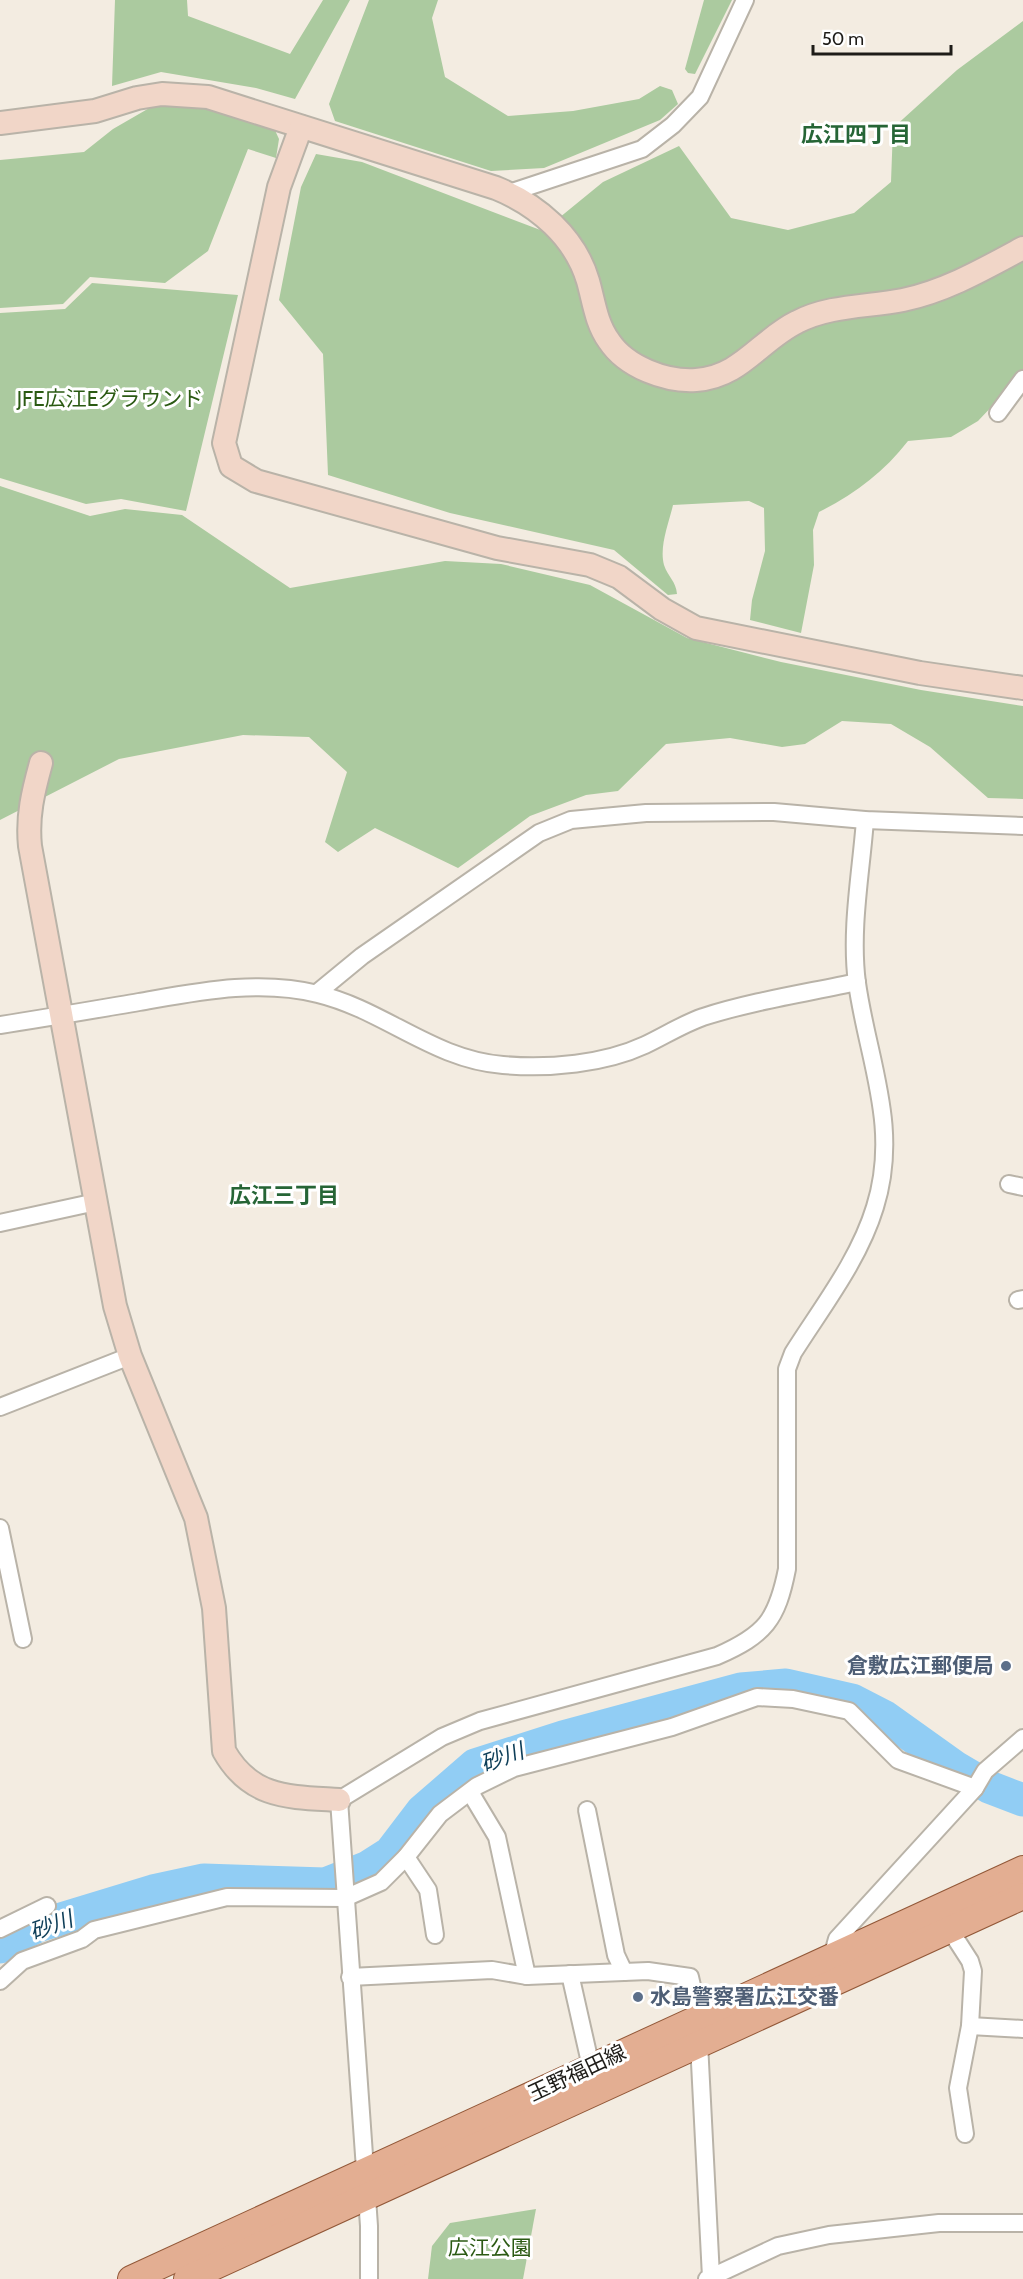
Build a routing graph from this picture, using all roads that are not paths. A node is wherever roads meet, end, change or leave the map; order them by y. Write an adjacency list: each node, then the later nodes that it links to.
1 (745, 0): 4 (street)
2 (0, 123): 3 (street)
3 (301, 127): 4 (street); 8 (street)
4 (509, 193): 5 (street)
5 (1023, 248)
6 (1023, 379): 7 (street)
7 (998, 414)
8 (1023, 688)
9 (41, 763): 14 (street)
10 (866, 820): 11 (street); 12 (street); 13 (street)
11 (1023, 826)
12 (857, 982): 13 (street); 25 (street)
13 (317, 993): 14 (street)
14 (61, 1015): 15 (street); 16 (street)
15 (0, 1025)
16 (96, 1202): 17 (street); 18 (street)
17 (0, 1223)
18 (130, 1356): 19 (street); 25 (street)
19 (0, 1407)
20 (0, 1528): 21 (street)
21 (23, 1639)
22 (1023, 1738): 23 (street)
23 (975, 1788): 24 (street); 35 (street)
24 (470, 1792): 27 (street); 38 (street)
25 (339, 1800): 30 (street)
26 (587, 1810): 36 (street)
27 (406, 1857): 30 (street); 34 (street)
28 (1023, 1869): 35 (main road, 玉野福田線)
29 (1023, 1896): 33 (main road, 玉野福田線)
30 (345, 1898): 39 (street); 40 (street)
31 (47, 1906): 32 (street)
32 (0, 1929)
33 (950, 1930): 42 (street); 44 (main road, 玉野福田線)
34 (435, 1935)
35 (832, 1957): 41 (main road, 玉野福田線)
36 (624, 1972): 37 (street); 41 (street)
37 (570, 1974): 38 (street); 45 (street)
38 (527, 1976): 39 (street)
39 (350, 1977): 47 (street)
40 (0, 1981)
41 (699, 2017): 45 (main road, 玉野福田線)
42 (970, 2026): 43 (street); 46 (street)
43 (1023, 2029)
44 (699, 2043): 48 (main road, 玉野福田線); 50 (street)
45 (591, 2067): 47 (main road, 玉野福田線)
46 (965, 2134)
47 (364, 2170): 48 (street); 51 (main road, 玉野福田線)
48 (367, 2197): 52 (main road, 玉野福田線); 53 (street)
49 (1023, 2223): 50 (street)
50 (709, 2278)
51 (131, 2279)
52 (187, 2279)
53 (369, 2279)

